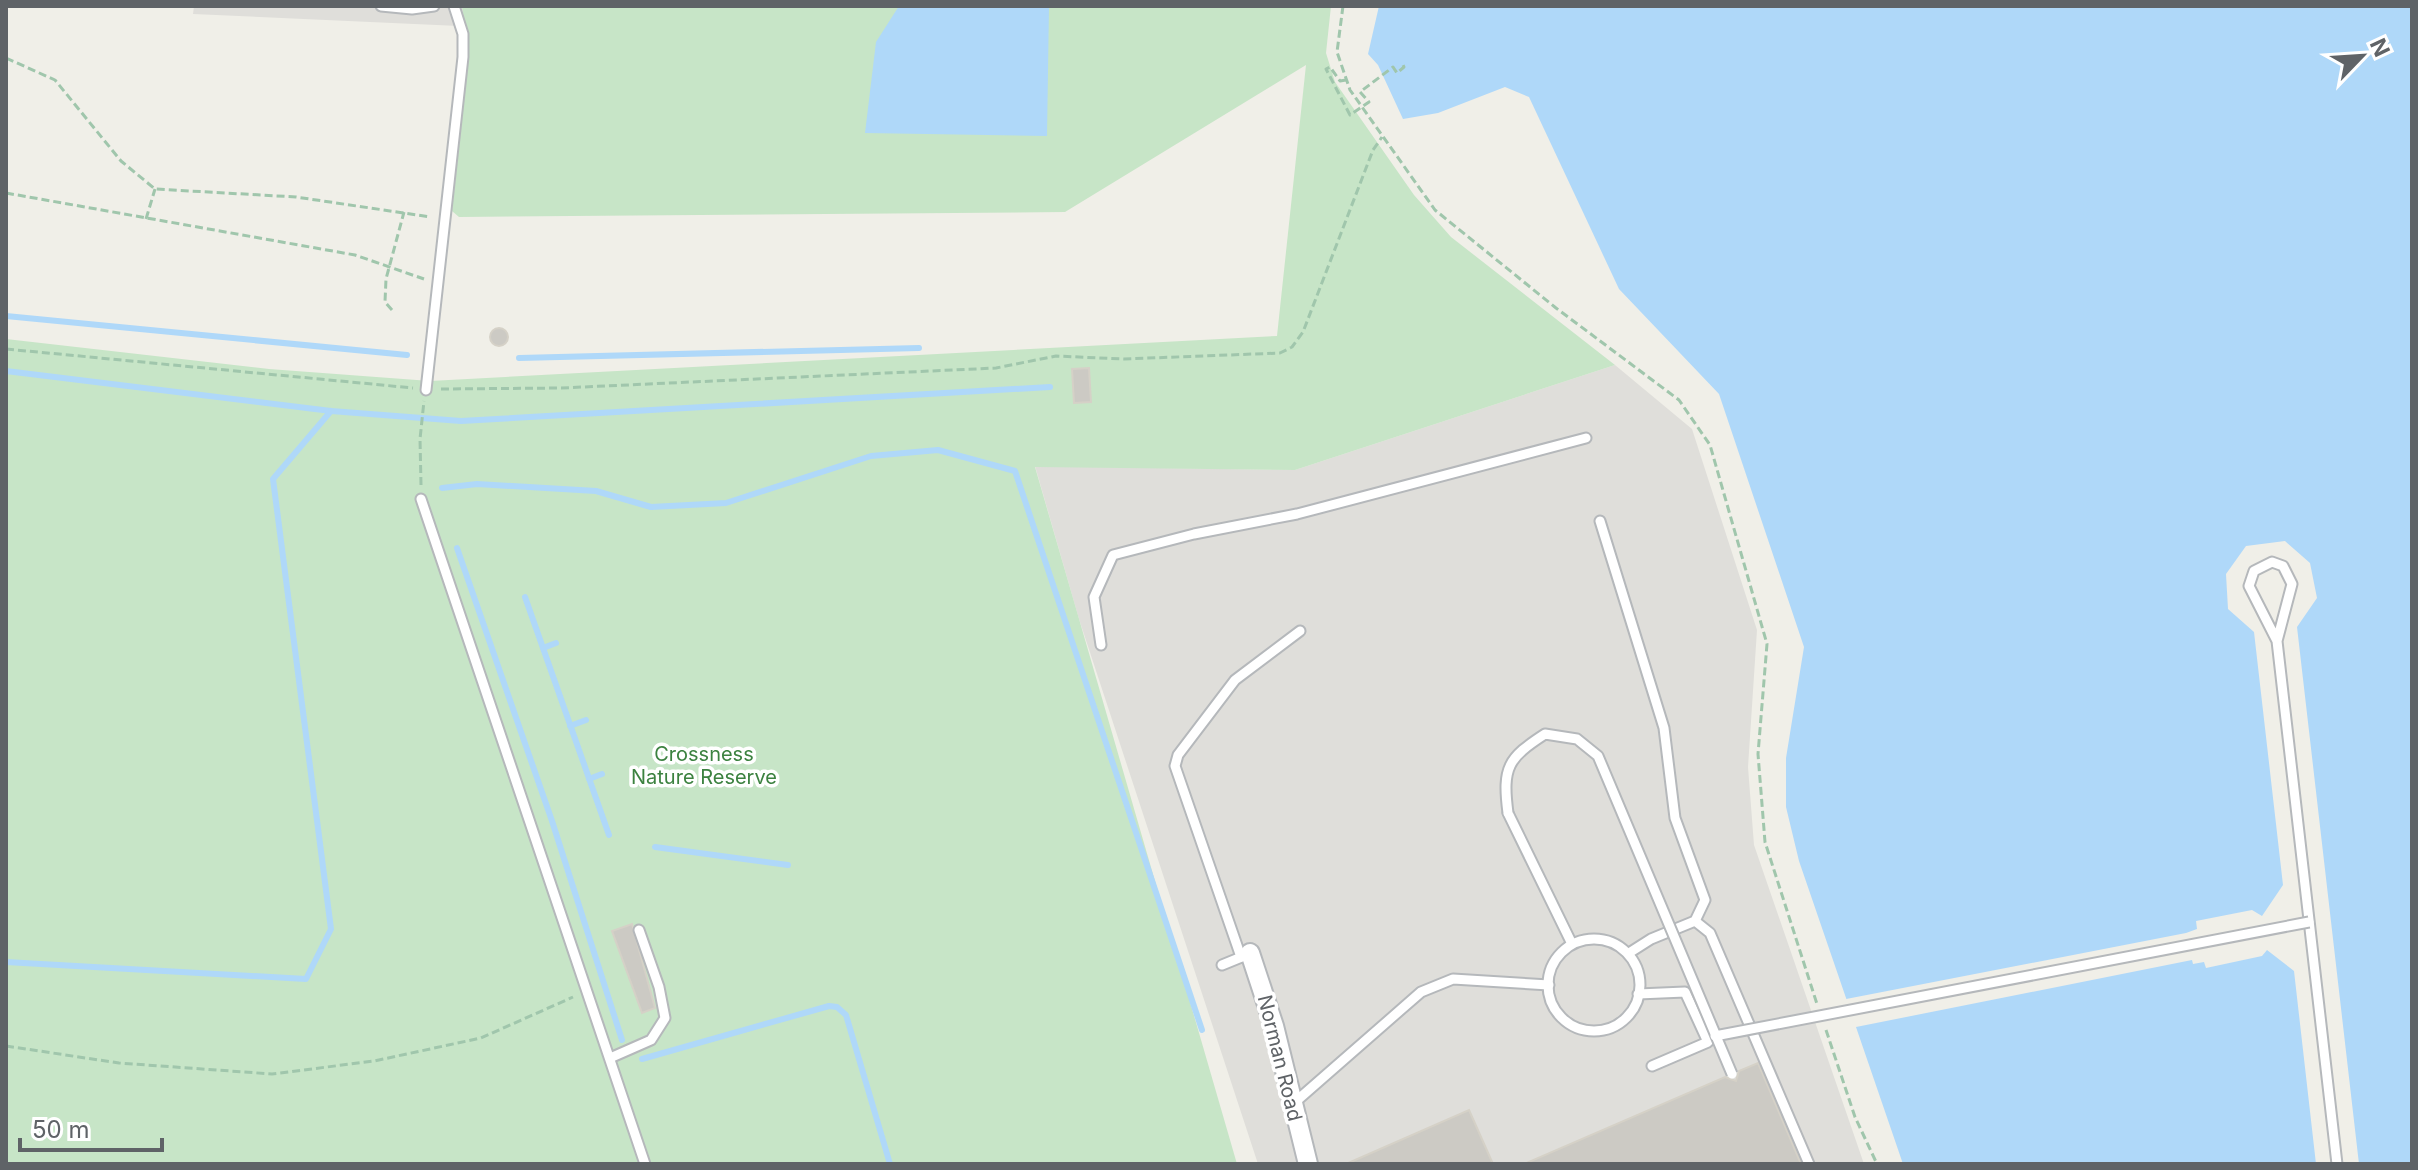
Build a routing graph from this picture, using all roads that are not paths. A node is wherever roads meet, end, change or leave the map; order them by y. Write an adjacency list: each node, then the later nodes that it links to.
1 (381, 6): 2 (lane)
2 (434, 6)
3 (454, 6): 4 (lane)
4 (426, 390)
5 (1586, 438): 10 (lane)
6 (421, 499): 21 (lane)
7 (1600, 521): 11 (lane)
8 (1300, 631): 16 (lane)
9 (2277, 641): 9 (lane); 12 (lane)
10 (1101, 645)
11 (1695, 921): 15 (lane); 27 (lane)
12 (2309, 922): 20 (lane, bridge); 28 (lane)
13 (639, 930): 21 (lane)
14 (1572, 944): 15 (lane); 18 (lane); 20 (lane, bridge)
15 (1629, 953): 19 (lane)
16 (1246, 955): 17 (lane); 24 (street, Norman Road)
17 (1222, 965)
18 (1549, 985): 19 (lane); 24 (lane)
19 (1638, 994): 22 (lane)
20 (1715, 1036): 23 (lane, bridge)
21 (610, 1058): 25 (lane)
22 (1652, 1066)
23 (1732, 1074)
24 (1291, 1105): 26 (street, Norman Road)
25 (645, 1164)
26 (1308, 1164)
27 (1809, 1164)
28 (2337, 1164)

